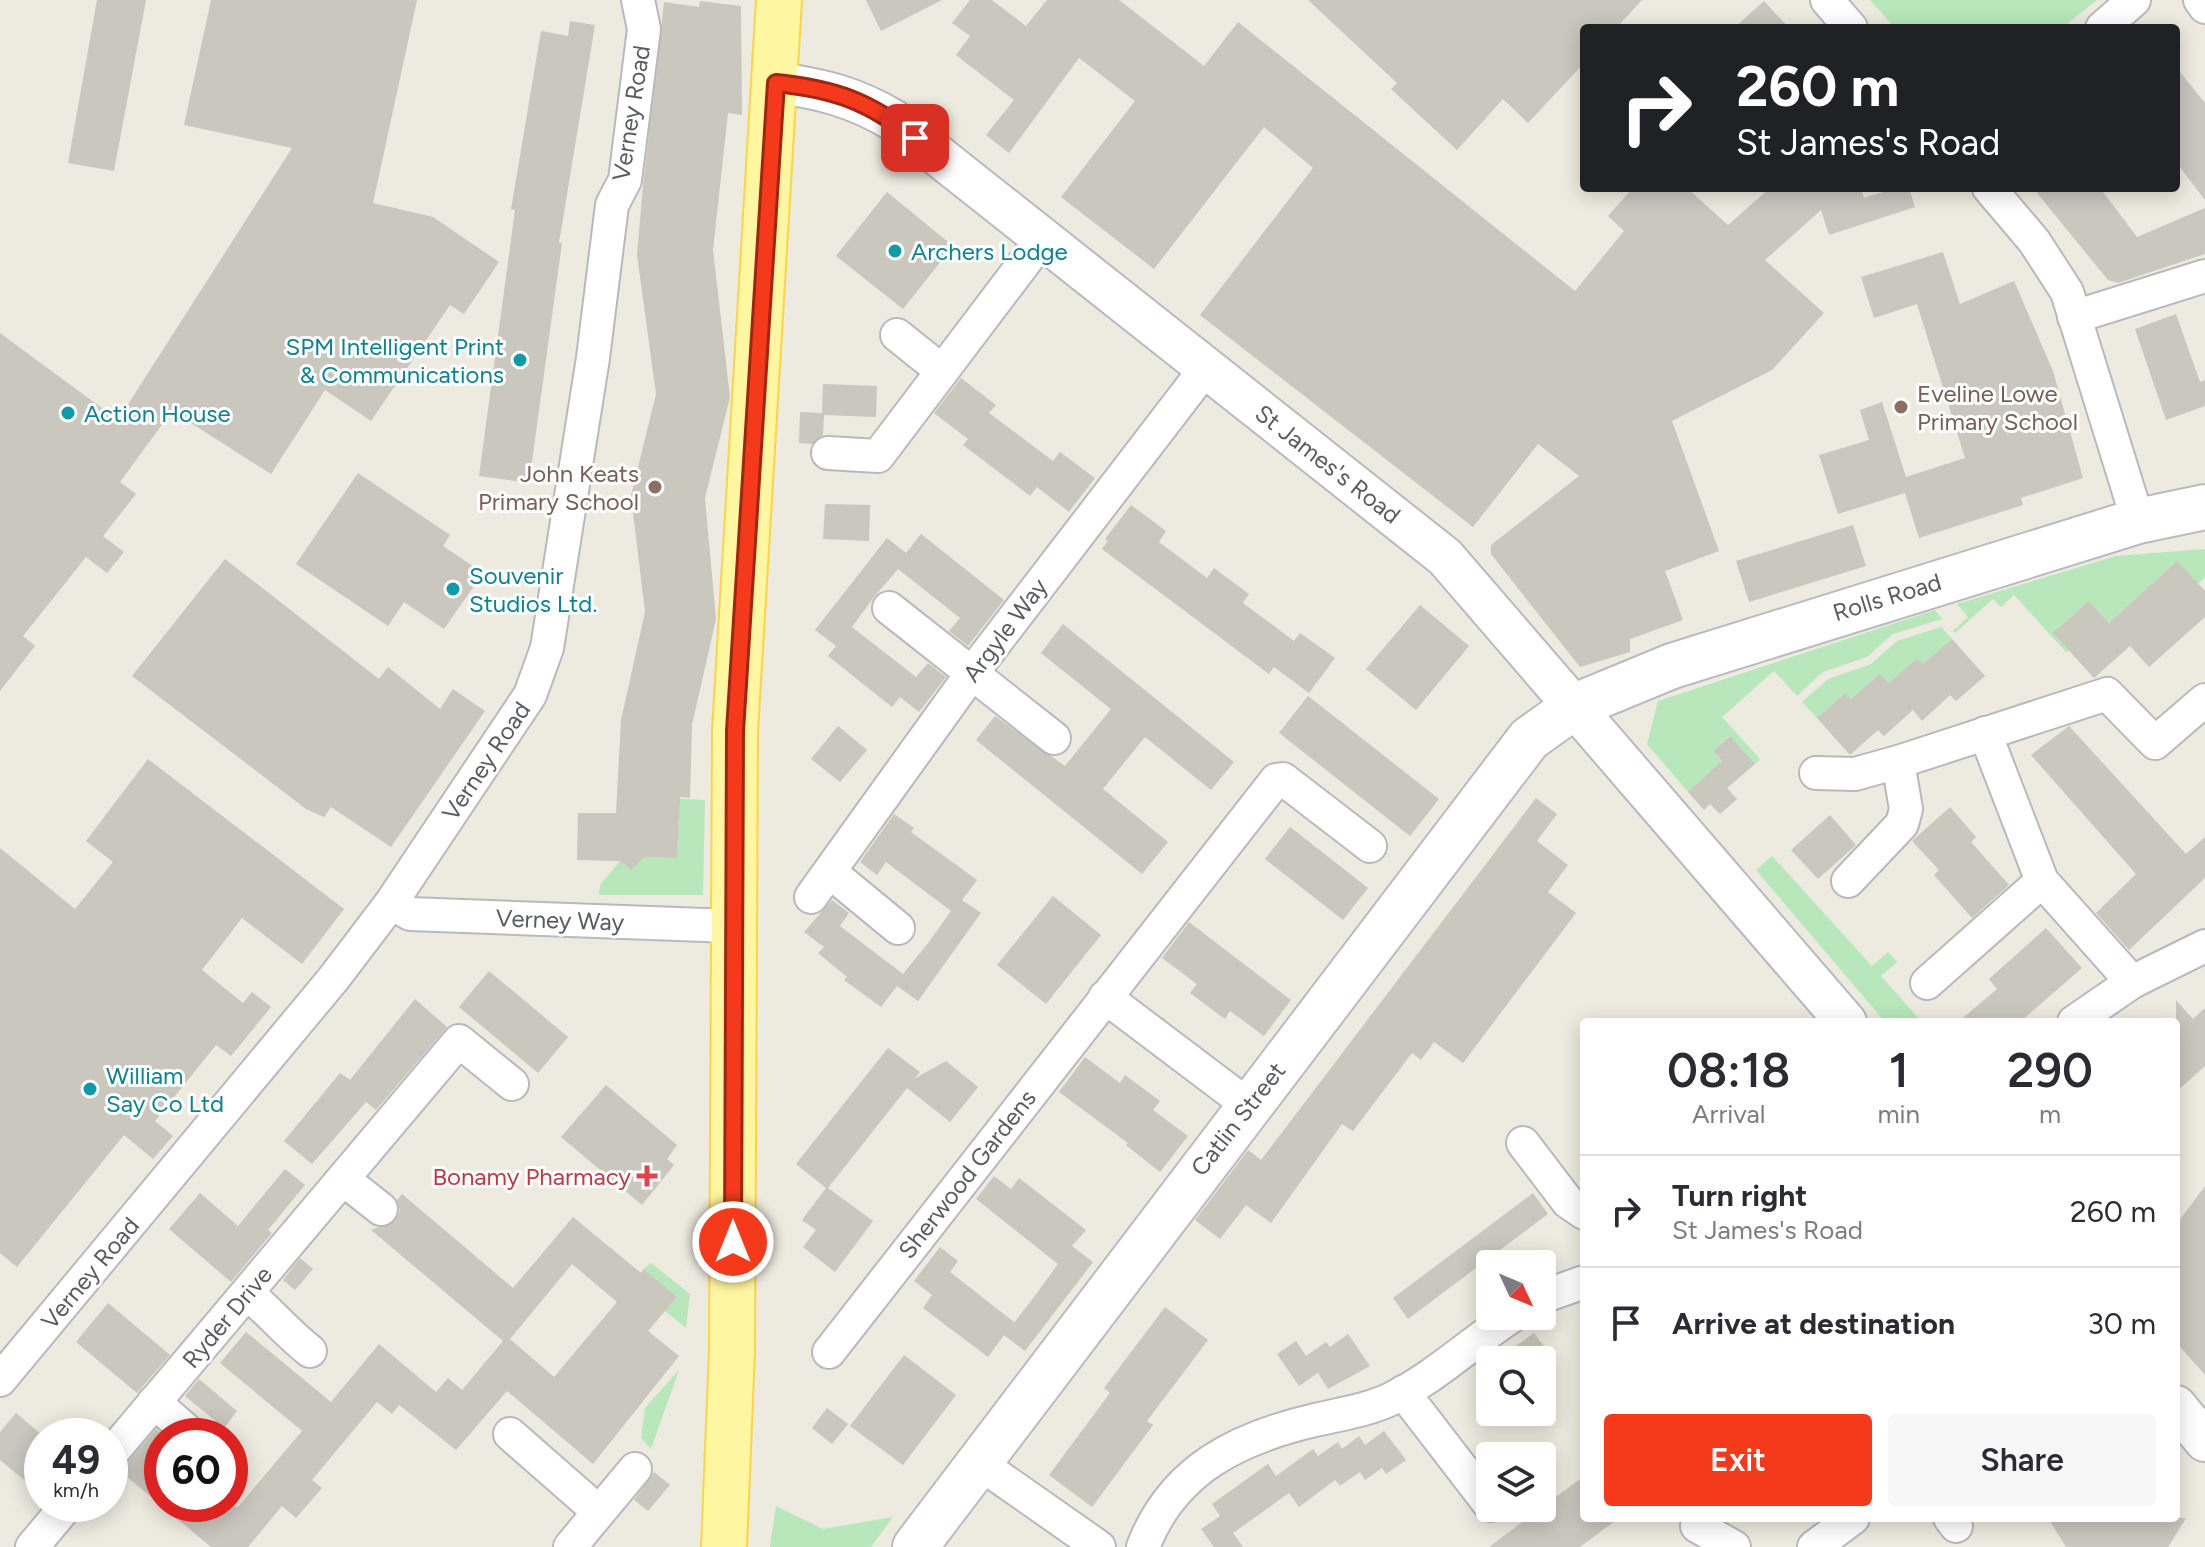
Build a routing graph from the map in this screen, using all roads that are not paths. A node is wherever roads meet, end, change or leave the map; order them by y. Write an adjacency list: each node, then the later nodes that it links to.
1 (638, 0): 33 (street, Verney Road)
2 (779, 0): 9 (main road)
3 (1827, 0): 7 (street)
4 (2134, 0): 8 (street)
5 (2200, 0): 6 (street)
6 (2205, 7)
7 (1848, 24)
8 (2107, 24)
9 (776, 83): 11 (street, St James's Road); 34 (main road)
10 (1992, 192): 13 (street)
11 (1043, 238): 15 (street, St James's Road); 16 (street)
12 (2205, 276): 13 (street)
13 (2074, 317): 19 (street)
14 (897, 335): 16 (street)
15 (1206, 368): 21 (street, Argyle Way); 23 (street, St James's Road)
16 (942, 371): 17 (street)
17 (828, 453)
18 (2205, 507): 19 (main road, Rolls Road)
19 (2138, 521): 23 (main road, Rolls Road)
20 (889, 608): 21 (street)
21 (972, 673): 25 (street); 29 (street, Argyle Way)
22 (2205, 700): 24 (street)
23 (1575, 706): 40 (street, St James's Road); 43 (main road, Catlin Street)
24 (1985, 733): 26 (street); 31 (street)
25 (1054, 738)
26 (1898, 762): 27 (street); 30 (street)
27 (1816, 773)
28 (1370, 846): 39 (street, Sherwood Gardens)
29 (830, 872): 32 (street, Argyle Way); 35 (street)
30 (1848, 881)
31 (2042, 881): 37 (street); 38 (street)
32 (811, 897)
33 (391, 903): 34 (street, Verney Way); 54 (street, Verney Road)
34 (732, 926): 71 (main road)
35 (898, 928)
36 (2205, 946): 37 (street)
37 (2132, 982): 41 (street)
38 (1927, 983)
39 (1105, 997): 43 (street); 53 (street, Sherwood Gardens)
40 (1843, 1018)
41 (2080, 1018)
42 (512, 1084): 45 (street, Ryder Drive)
43 (1248, 1105): 62 (main road, Catlin Street)
44 (1523, 1143): 47 (street)
45 (343, 1179): 46 (street); 50 (street, Ryder Drive)
46 (381, 1209)
47 (1580, 1210)
48 (1580, 1283): 49 (street)
49 (1556, 1292)
50 (248, 1294): 52 (street); 56 (street, Ryder Drive)
51 (1492, 1330): 55 (street)
52 (310, 1351)
53 (829, 1352)
54 (0, 1380)
55 (1403, 1392): 64 (street); 74 (street)
56 (154, 1402): 58 (street); 59 (street, Ryder Drive)
57 (2180, 1411): 61 (street)
58 (172, 1418)
59 (128, 1433)
60 (510, 1434): 65 (street)
61 (2205, 1441)
62 (979, 1463): 72 (main road, Catlin Street); 73 (street)
63 (635, 1469): 65 (street)
64 (1476, 1487)
65 (599, 1512): 70 (street)
66 (53, 1522): 69 (street)
67 (1848, 1522): 76 (street)
68 (1693, 1530): 75 (street)
69 (32, 1547)
70 (570, 1547)
71 (724, 1547)
72 (915, 1547)
73 (1099, 1547)
74 (1143, 1547)
75 (1734, 1547)
76 (1814, 1547)

